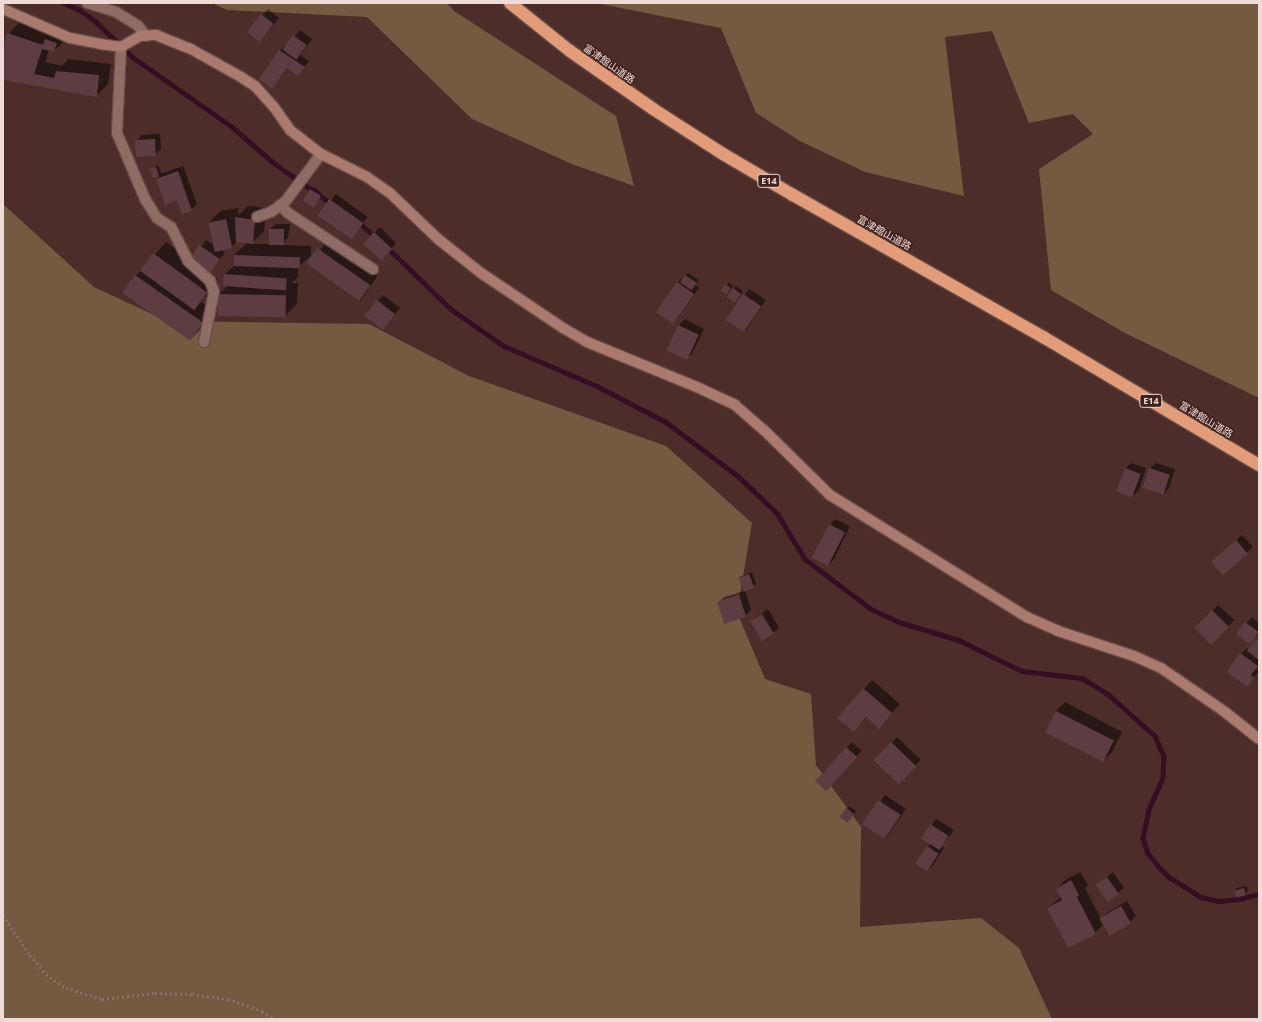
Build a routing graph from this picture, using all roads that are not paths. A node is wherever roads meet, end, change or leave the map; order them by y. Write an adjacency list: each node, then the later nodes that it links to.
1 (87, 3): 4 (street)
2 (510, 3): 11 (highway, 富津館山道路 / E14)
3 (3, 9): 5 (street)
4 (146, 36): 5 (street); 6 (street)
5 (121, 47): 10 (street)
6 (321, 154): 7 (street); 12 (street)
7 (280, 205): 8 (street); 9 (street)
8 (257, 217)
9 (373, 269)
10 (204, 342)
11 (1259, 465)
12 (1259, 740)

